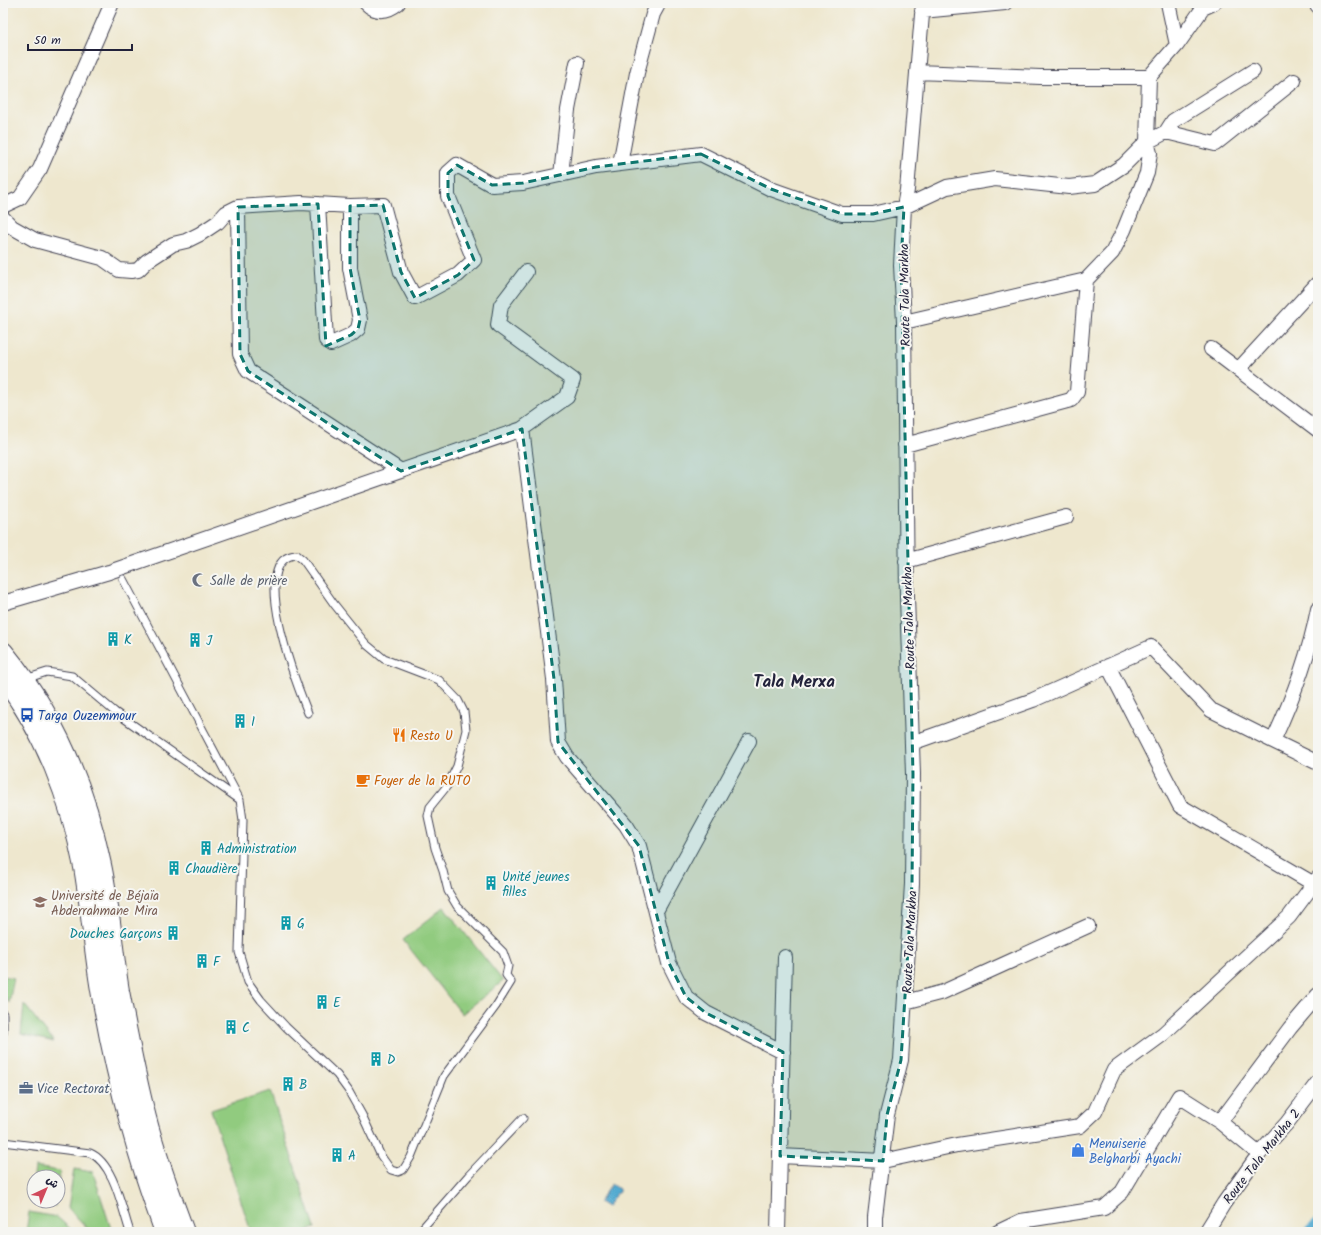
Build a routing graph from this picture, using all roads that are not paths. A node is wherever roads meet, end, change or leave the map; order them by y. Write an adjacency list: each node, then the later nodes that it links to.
1 (112, 3): 22 (street)
2 (366, 3): 3 (street)
3 (398, 3)
4 (659, 3): 19 (street)
5 (1005, 3): 10 (street)
6 (1168, 3): 11 (street)
7 (1316, 3): 9 (street)
8 (1206, 5): 11 (street)
9 (1318, 6)
10 (922, 7): 14 (street, Route Tala Markha)
11 (1177, 45): 15 (street)
12 (577, 63): 20 (street)
13 (1253, 71): 17 (street)
14 (917, 72): 15 (street); 25 (street, Route Tala Markha)
15 (1149, 77): 18 (street)
16 (1294, 81): 17 (street)
17 (1166, 132): 18 (street)
18 (1147, 142): 25 (street); 28 (street)
19 (620, 164): 20 (street); 25 (street)
20 (561, 175): 23 (street)
21 (318, 204): 23 (street); 23 (street); 24 (street)
22 (3, 206)
23 (350, 206)
24 (238, 207): 26 (street); 36 (street)
25 (904, 207): 30 (street, Route Tala Markha)
26 (3, 218)
27 (526, 272): 34 (street)
28 (1086, 280): 30 (street); 35 (street)
29 (1318, 283): 32 (street)
30 (904, 322): 35 (street, Route Tala Markha)
31 (1211, 349): 32 (street)
32 (1239, 369): 33 (street)
33 (1317, 428)
34 (522, 429): 36 (street); 52 (street)
35 (905, 445): 38 (street, Route Tala Markha)
36 (401, 471): 40 (street)
37 (1066, 517): 38 (street)
38 (906, 561): 48 (street, Route Tala Markha)
39 (123, 579): 50 (lane)
40 (3, 603)
41 (1318, 609): 46 (street)
42 (3, 652): 44 (street)
43 (1108, 666): 46 (street); 48 (street); 51 (street)
44 (13, 680): 50 (lane); 68 (street); 69 (street)
45 (308, 713): 50 (lane)
46 (1273, 741): 49 (street)
47 (749, 742): 52 (street)
48 (912, 743): 56 (street, Route Tala Markha)
49 (1318, 763)
50 (240, 800)
51 (1316, 881): 66 (street)
52 (656, 911): 59 (street)
53 (1088, 926): 56 (street)
54 (785, 957): 59 (street)
55 (1318, 995): 62 (street)
56 (905, 1002): 66 (street, Route Tala Markha)
57 (3, 1014): 58 (lane)
58 (3, 1033)
59 (783, 1052): 65 (street)
60 (1318, 1083): 64 (street, Route Tala Markha 2)
61 (523, 1118): 70 (lane)
62 (1220, 1122): 64 (street); 73 (street)
63 (3, 1142): 67 (lane)
64 (1259, 1154): 74 (street, Route Tala Markha 2)
65 (780, 1156): 66 (street); 71 (street)
66 (883, 1161): 72 (street, Route Tala Markha)
67 (130, 1232)
68 (165, 1232)
69 (184, 1232)
70 (419, 1232)
71 (778, 1232)
72 (875, 1232)
73 (998, 1232)
74 (1206, 1232)

